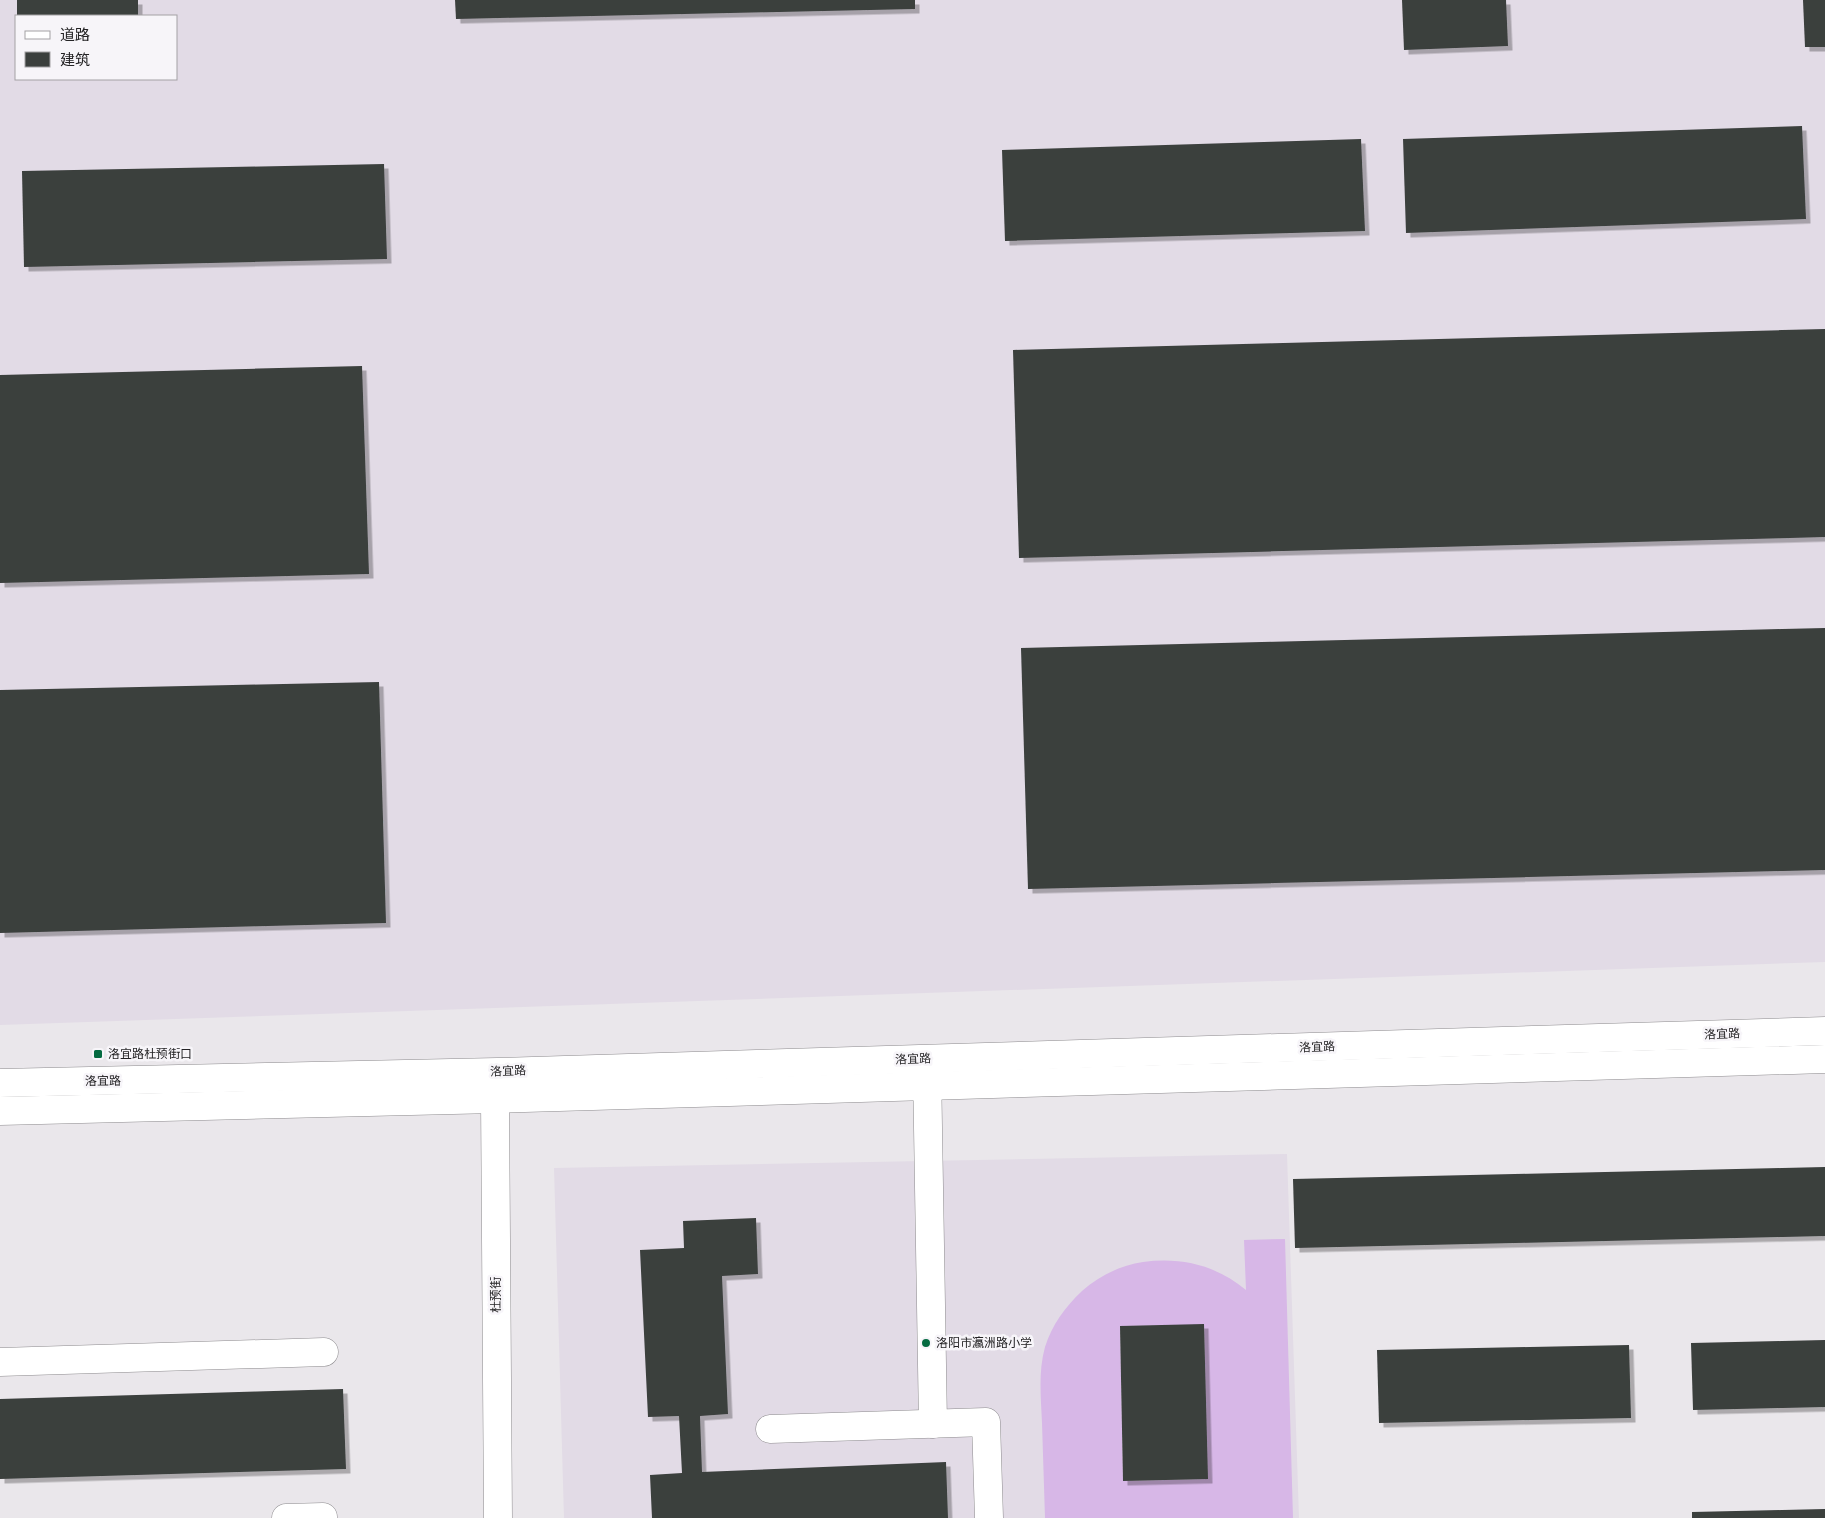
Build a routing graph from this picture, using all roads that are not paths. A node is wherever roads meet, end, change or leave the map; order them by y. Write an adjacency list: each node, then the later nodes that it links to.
1 (1825, 1031): 2 (street, 洛宜路)
2 (926, 1058): 4 (street, 洛宜路); 6 (street)
3 (1825, 1059): 6 (street)
4 (497, 1072): 5 (street, 洛宜路); 7 (street, 杜预街)
5 (0, 1083)
6 (927, 1086): 7 (street); 11 (street)
7 (495, 1099): 8 (street); 15 (street, 杜预街)
8 (0, 1111)
9 (324, 1352): 10 (street)
10 (0, 1362)
11 (933, 1424): 12 (street); 16 (street)
12 (770, 1429)
13 (323, 1517): 14 (street)
14 (286, 1518)
15 (498, 1518)
16 (989, 1518)

